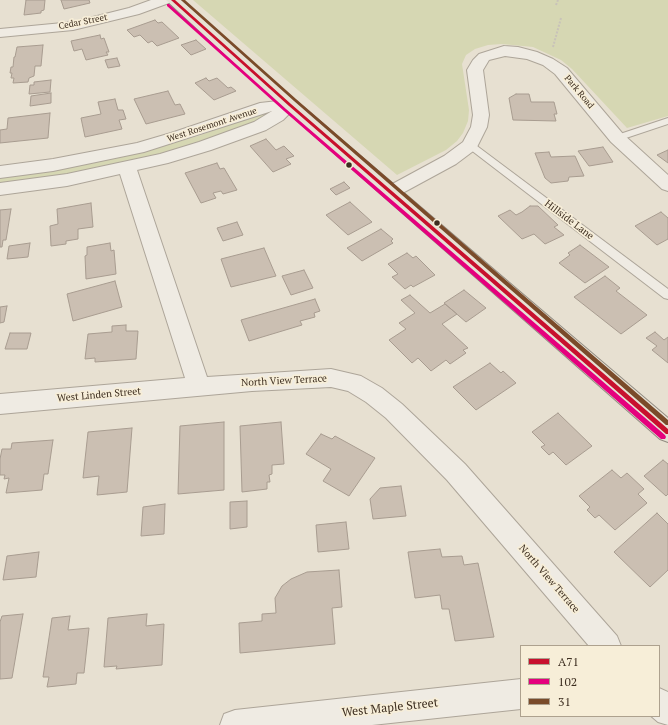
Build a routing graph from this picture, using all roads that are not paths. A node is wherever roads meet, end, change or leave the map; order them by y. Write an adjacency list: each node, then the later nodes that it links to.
1 (164, 0): 3 (street, Cedar Street)
2 (173, 0): 4 (main road)
3 (0, 33)
4 (290, 105): 8 (street, West Rosemont Avenue); 9 (street, West Rosemont Avenue); 12 (main road)
5 (668, 121): 6 (lane)
6 (617, 138): 7 (street, Park Road); 10 (street, Park Road)
7 (470, 145): 12 (street, Park Road); 13 (lane, Hillside Lane)
8 (128, 168): 11 (street, West Rosemont Avenue); 14 (street)
9 (0, 172)
10 (668, 185)
11 (0, 189)
12 (391, 192): 16 (main road)
13 (668, 295)
14 (199, 387): 15 (street, West Linden Street); 17 (street, North View Terrace)
15 (0, 404)
16 (668, 432)
17 (606, 645)
18 (520, 694): 21 (street, West Maple Street)
19 (660, 704): 20 (street)
20 (668, 712)
21 (235, 725)

